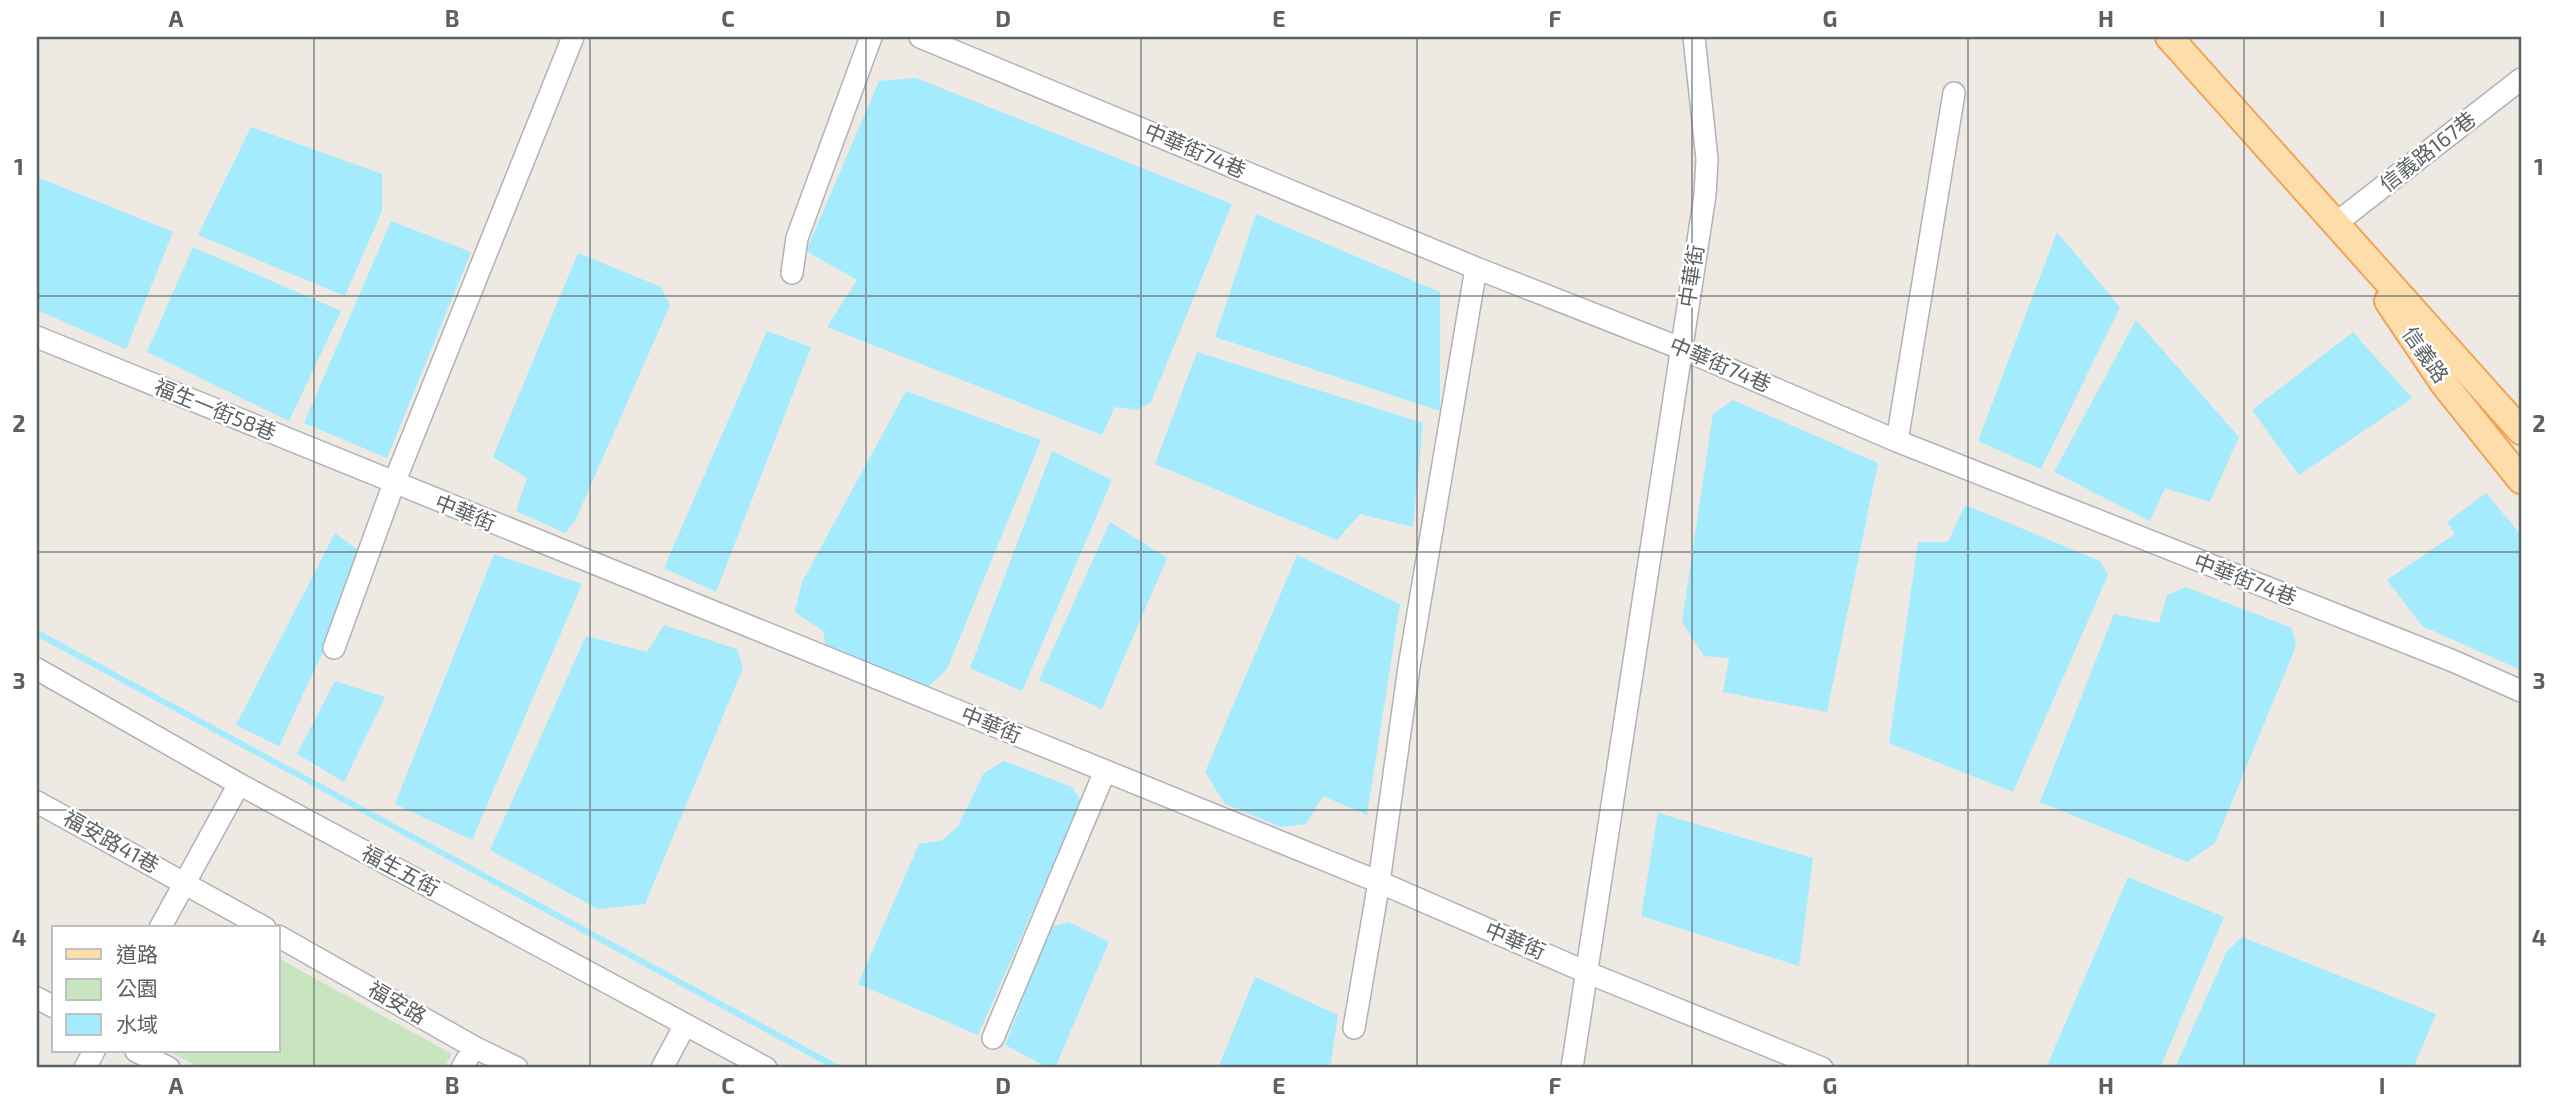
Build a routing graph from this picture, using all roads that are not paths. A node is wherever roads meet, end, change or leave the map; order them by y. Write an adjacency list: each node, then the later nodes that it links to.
1 (573, 37): 16 (street)
2 (871, 37): 10 (street)
3 (920, 37): 9 (street, 中華街74巷)
4 (1695, 37): 12 (street, 中華街)
5 (2169, 37): 8 (main road, 信義路)
6 (2521, 79): 8 (street, 信義路167巷)
7 (1954, 93): 14 (street)
8 (2336, 224): 13 (main road, 信義路); 15 (main road, 信義路)
9 (1476, 268): 12 (street, 中華街74巷); 24 (street)
10 (792, 273)
11 (37, 337): 16 (street, 福生一街58巷)
12 (1680, 348): 14 (street, 中華街74巷); 28 (street, 中華街)
13 (2521, 431)
14 (1897, 441): 19 (street, 中華街74巷)
15 (2521, 480)
16 (394, 484): 17 (street); 20 (street, 中華街)
17 (334, 648)
18 (37, 669): 21 (street, 福生五街)
19 (2521, 691)
20 (1105, 771): 24 (street, 中華街); 31 (street)
21 (239, 784): 23 (street); 29 (street, 福生五街)
22 (37, 802): 23 (street, 福安路41巷)
23 (185, 883): 25 (street); 26 (street)
24 (1380, 883): 28 (street, 中華街); 30 (street)
25 (161, 926)
26 (261, 926)
27 (280, 937): 32 (street, 福安路)
28 (1586, 972): 35 (street, 中華街); 42 (street, 中華街)
29 (685, 1025): 40 (street); 41 (street, 福生五街)
30 (1354, 1028)
31 (993, 1038)
32 (474, 1047): 38 (street); 39 (street, 福安路)
33 (93, 1052): 36 (street)
34 (138, 1052): 37 (street)
35 (1810, 1066)
36 (85, 1068)
37 (169, 1068)
38 (462, 1068)
39 (517, 1068)
40 (662, 1068)
41 (766, 1068)
42 (1572, 1068)

